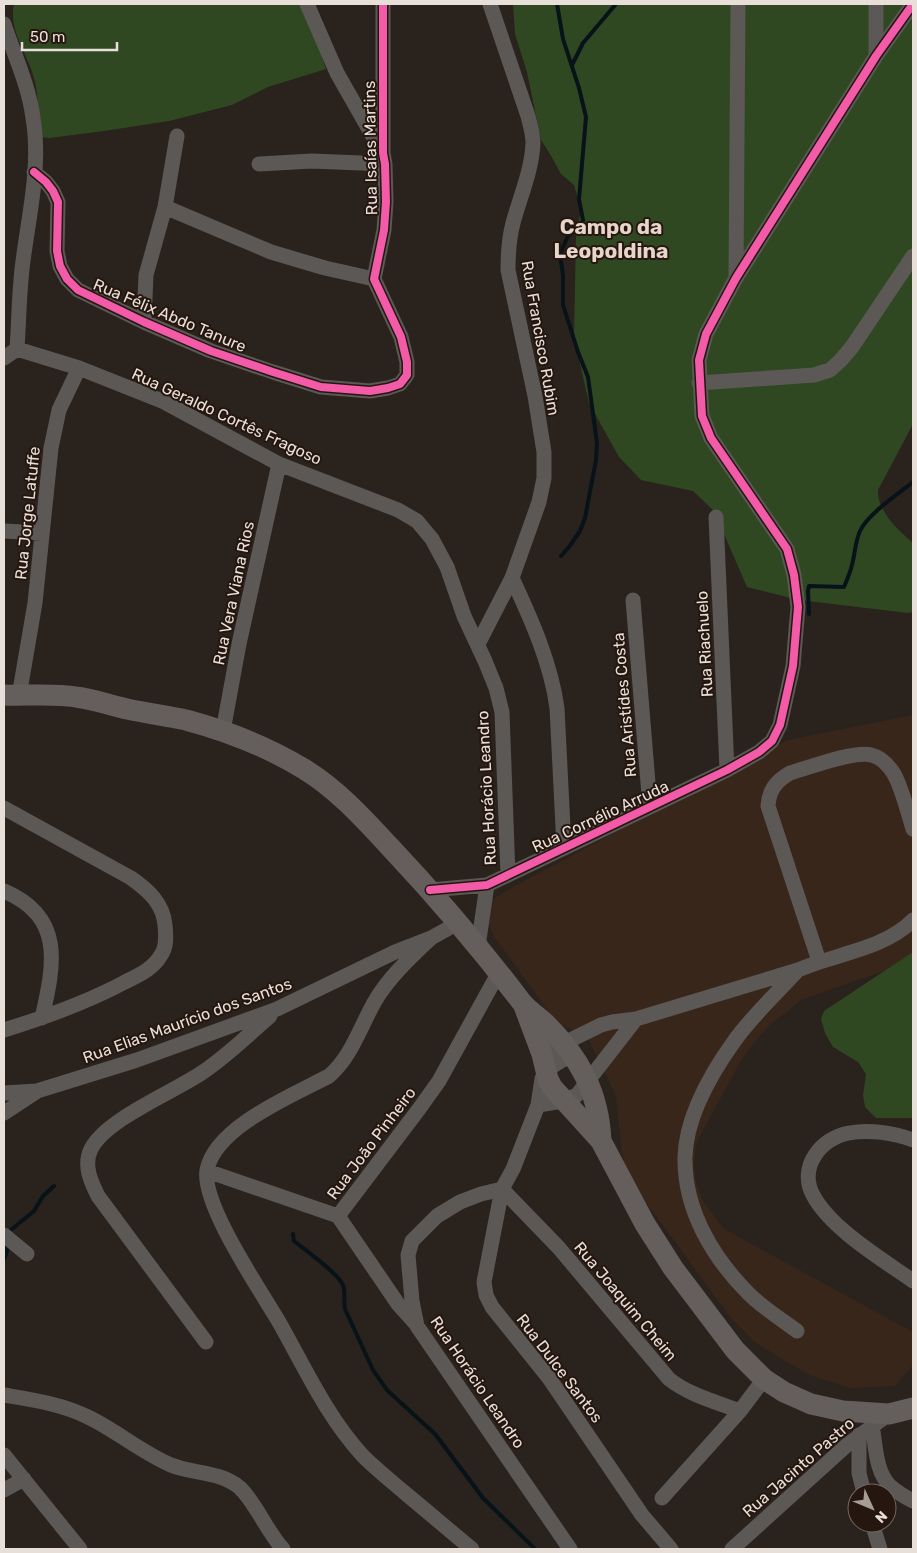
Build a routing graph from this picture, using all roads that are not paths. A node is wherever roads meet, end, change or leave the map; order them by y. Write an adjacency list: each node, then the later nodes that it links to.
1 (307, 4): 10 (street)
2 (383, 4): 10 (street, Rua Isaías Martins)
3 (490, 4): 26 (street, Rua Francisco Rubim)
4 (738, 4): 15 (street)
5 (876, 4): 8 (street)
6 (913, 4): 8 (street)
7 (4, 24): 12 (street)
8 (876, 56): 15 (street)
9 (177, 136): 13 (street)
10 (384, 158): 11 (street); 16 (street, Rua Isaías Martins)
11 (259, 164)
12 (34, 172): 17 (street, Rua Félix Abdo Tanure); 18 (street)
13 (165, 207): 16 (street); 17 (street)
14 (913, 256): 21 (street)
15 (736, 278): 21 (street)
16 (374, 279): 17 (street, Rua Félix Abdo Tanure)
17 (144, 322)
18 (17, 349): 19 (street); 20 (street, Rua Geraldo Cortês Fragoso)
19 (4, 358)
20 (78, 368): 22 (street, Rua Geraldo Cortês Fragoso); 25 (street, Rua Jorge Latuffe)
21 (699, 383): 31 (street, Rua Cornélio Arruda)
22 (279, 464): 28 (street, Rua Geraldo Cortês Fragoso); 30 (street, Rua Vera Viana Rios)
23 (716, 517): 31 (street, Rua Riachuelo)
24 (4, 531): 25 (street)
25 (42, 533): 29 (street, Rua Jorge Latuffe)
26 (512, 578): 28 (street, Rua Francisco Rubim); 35 (street)
27 (633, 600): 32 (street, Rua Aristídes Costa)
28 (478, 644): 36 (street, Rua Horácio Leandro)
29 (11, 696): 30 (highway)
30 (223, 731): 38 (highway)
31 (727, 770): 32 (street, Rua Cornélio Arruda)
32 (650, 807): 35 (street, Rua Cornélio Arruda)
33 (4, 808): 49 (street)
34 (913, 829): 44 (street)
35 (564, 847): 36 (street, Rua Cornélio Arruda)
36 (508, 875): 37 (street, Rua Cornélio Arruda)
37 (487, 885): 38 (street, Rua Cornélio Arruda); 43 (street)
38 (430, 890): 41 (highway)
39 (4, 891): 49 (street)
40 (913, 920): 44 (street)
41 (458, 923): 42 (street, Rua Elias Maurício dos Santos); 43 (highway)
42 (431, 938): 48 (street, Rua Elias Maurício dos Santos); 62 (street)
43 (478, 947): 46 (highway)
44 (818, 961): 45 (street)
45 (798, 970): 50 (street); 69 (street)
46 (498, 972): 47 (highway); 64 (street, Rua João Pinheiro)
47 (524, 1006): 52 (highway); 53 (highway)
48 (277, 1009): 55 (street, Rua Elias Maurício dos Santos); 70 (street)
49 (42, 1018): 51 (street)
50 (636, 1019): 52 (street); 54 (street)
51 (4, 1030)
52 (568, 1051): 53 (street); 54 (highway)
53 (544, 1062): 57 (highway); 58 (street)
54 (588, 1081): 57 (street); 61 (highway)
55 (38, 1091): 56 (street, Rua Elias Maurício dos Santos); 59 (street)
56 (4, 1093)
57 (563, 1101): 58 (street); 61 (highway)
58 (538, 1105): 63 (street)
59 (4, 1113)
60 (913, 1140): 67 (street)
61 (601, 1141): 71 (highway)
62 (207, 1171): 64 (street); 87 (street)
63 (502, 1190): 68 (street, Rua Horácio Leandro); 74 (street, Rua Joaquim Cheim); 89 (street, Rua Dulce Santos)
64 (338, 1216): 68 (street, Rua João Pinheiro)
65 (4, 1235): 66 (street)
66 (26, 1254)
67 (913, 1281)
68 (417, 1326): 88 (street, Rua Horácio Leandro)
69 (797, 1332)
70 (206, 1342)
71 (764, 1379): 74 (street); 75 (highway)
72 (4, 1395): 86 (street)
73 (913, 1408): 75 (highway)
74 (740, 1411): 81 (street)
75 (881, 1420): 76 (street, Rua Jacinto Pastro); 82 (street)
76 (859, 1435): 79 (street); 90 (street, Rua Jacinto Pastro)
77 (4, 1455): 78 (street)
78 (24, 1479): 80 (street); 85 (street)
79 (862, 1483)
80 (4, 1490)
81 (662, 1498)
82 (913, 1502)
83 (874, 1533): 84 (street)
84 (878, 1548)
85 (80, 1549)
86 (283, 1549)
87 (472, 1549)
88 (570, 1549)
89 (671, 1549)
90 (732, 1549)

